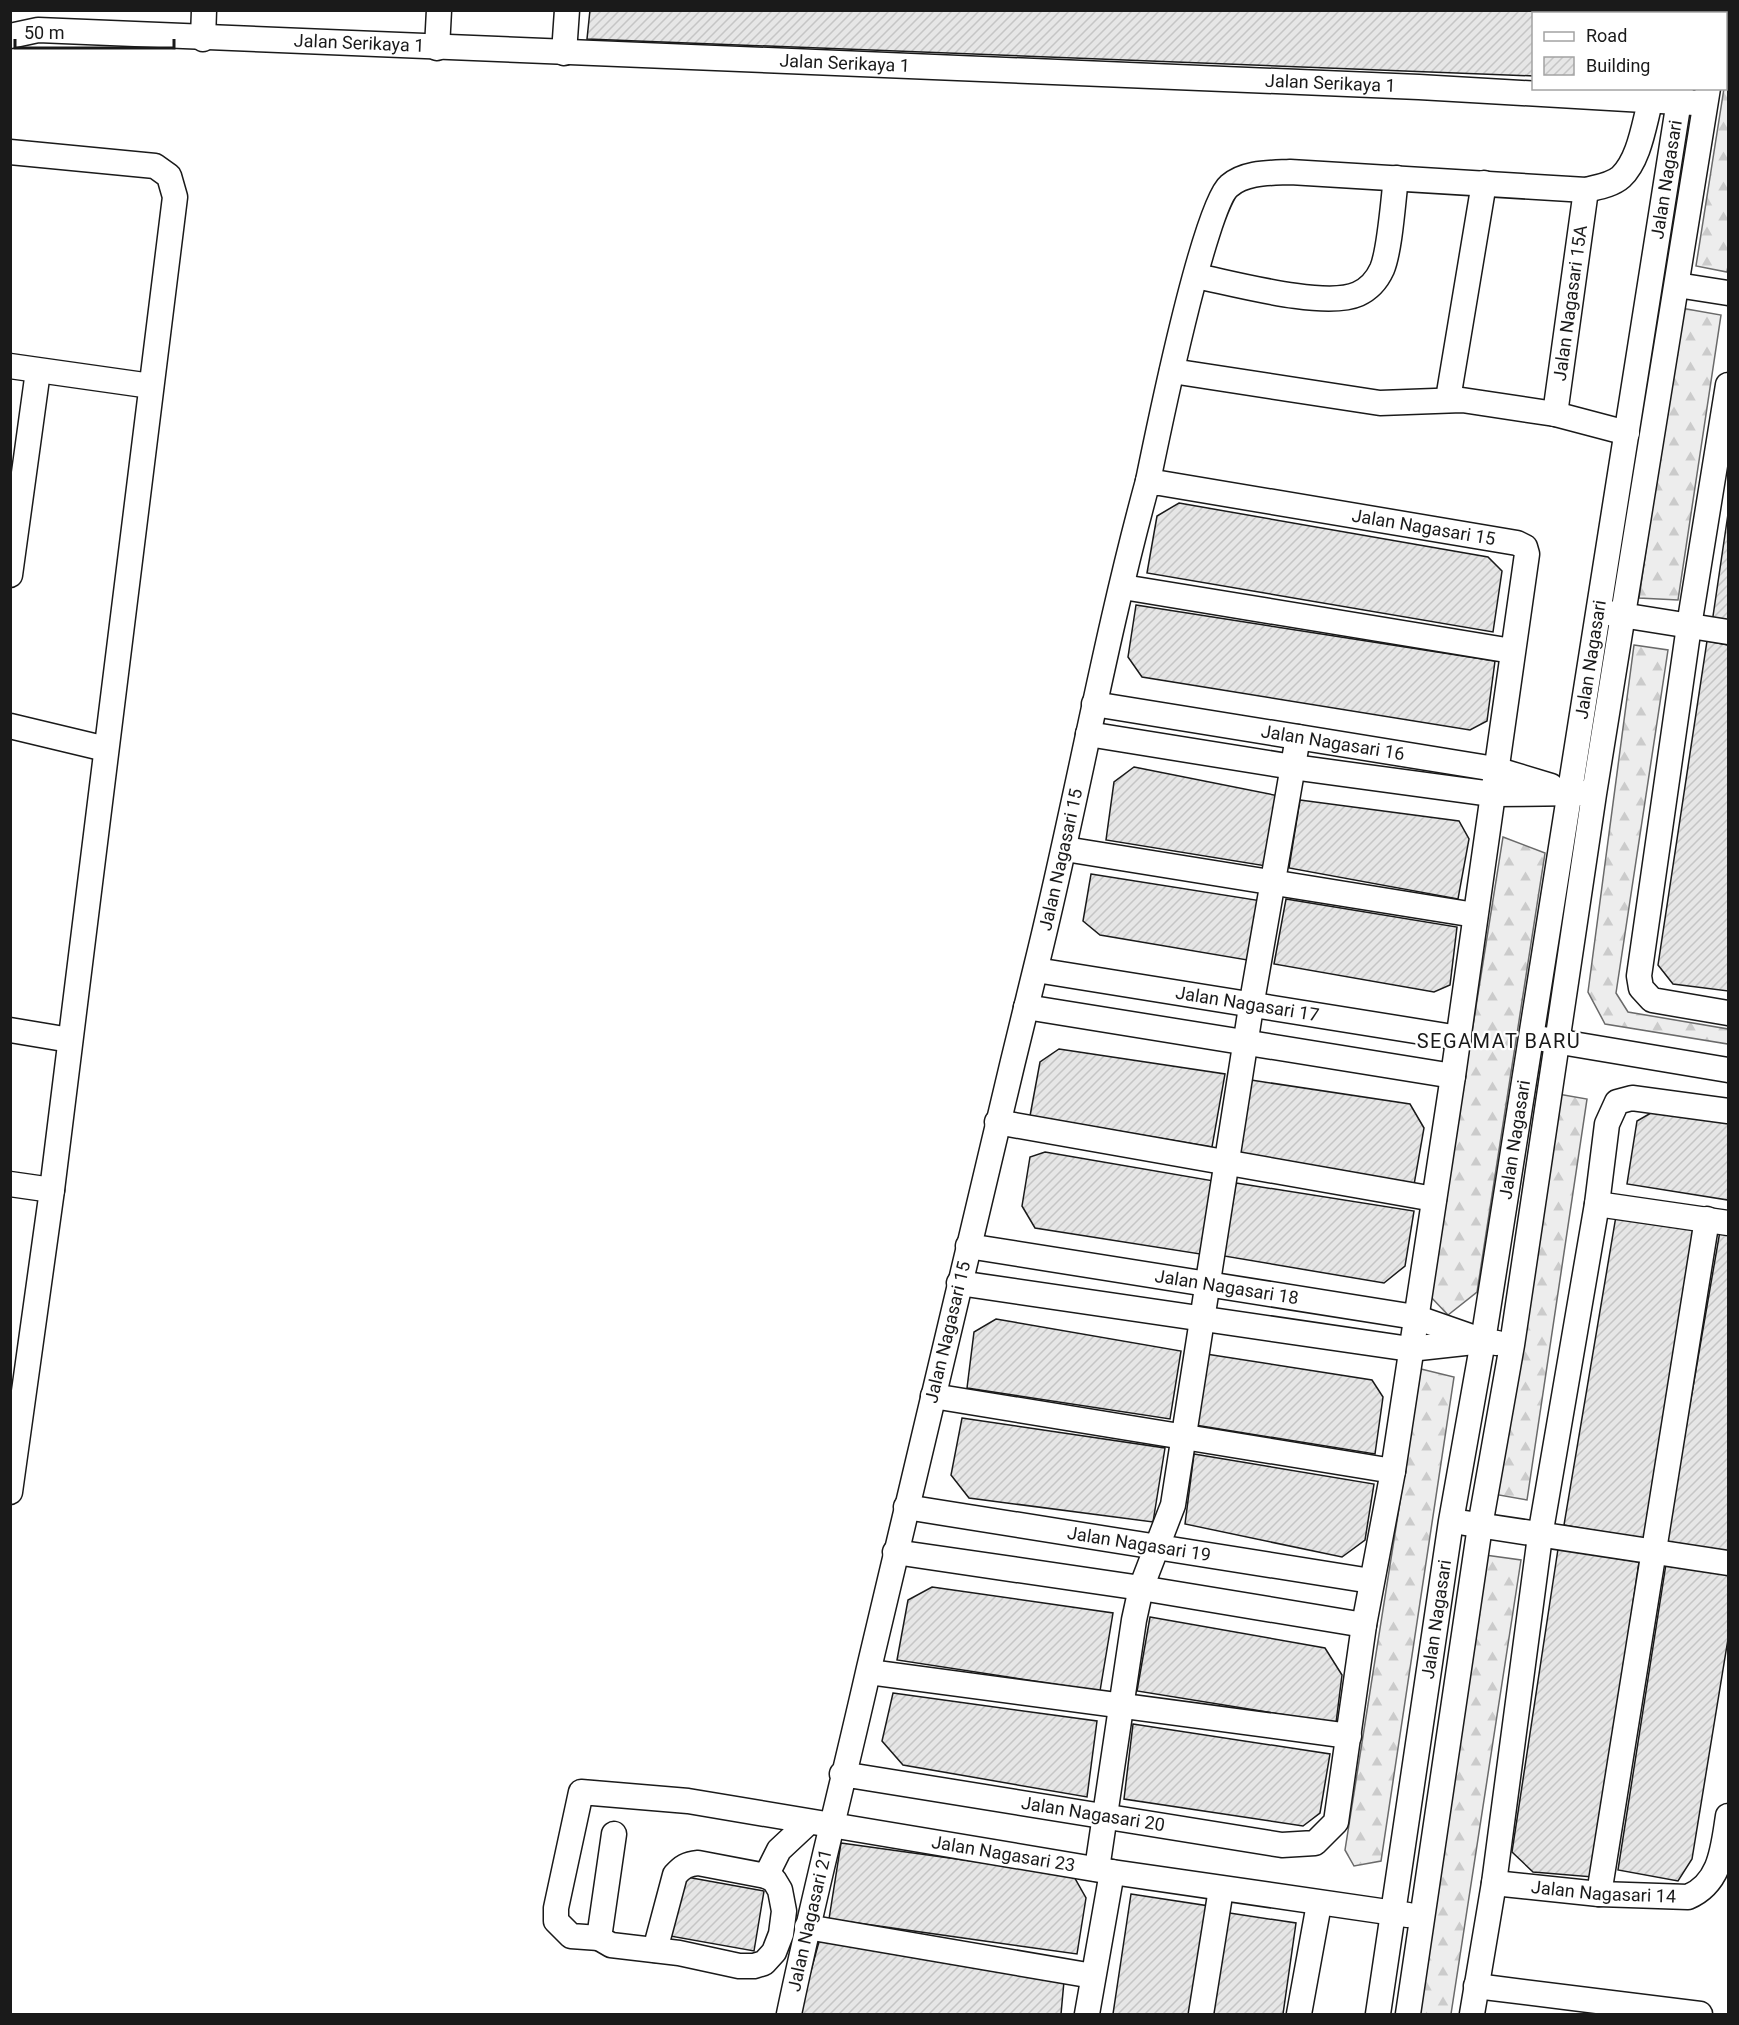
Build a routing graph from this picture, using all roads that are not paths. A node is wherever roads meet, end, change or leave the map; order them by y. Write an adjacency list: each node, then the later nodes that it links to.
1 (204, 10): 5 (street)
2 (439, 10): 6 (street)
3 (567, 10): 7 (street)
4 (10, 36): 5 (street, Jalan Serikaya 1)
5 (203, 39): 6 (street, Jalan Serikaya 1)
6 (437, 48): 7 (street, Jalan Serikaya 1)
7 (564, 53): 10 (street, Jalan Serikaya 1)
8 (1680, 94): 9 (street, Jalan Serikaya 1); 10 (street, Jalan Serikaya 1); 25 (street, Jalan Nagasari)
9 (1706, 97): 16 (street, Jalan Nagasari)
10 (1651, 99): 14 (street)
11 (10, 152): 22 (street)
12 (1396, 178): 13 (street); 15 (street); 15 (street)
13 (1484, 183): 14 (street); 23 (street)
14 (1586, 190): 24 (street, Jalan Nagasari 15A)
15 (1196, 276): 20 (street)
16 (1677, 285): 17 (street); 31 (street, Jalan Nagasari)
17 (1728, 293)
18 (10, 366): 19 (street)
19 (38, 371): 22 (street); 26 (street)
20 (1172, 371): 23 (street); 27 (street)
21 (1728, 385): 32 (street)
22 (151, 386): 39 (street)
23 (1448, 399): 24 (street)
24 (1555, 414): 25 (street)
25 (1627, 433): 30 (street, Jalan Nagasari)
26 (19, 464): 28 (street)
27 (1148, 481): 29 (street, Jalan Nagasari 15); 34 (street, Jalan Nagasari 15)
28 (10, 574)
29 (1123, 587): 34 (street); 35 (street, Jalan Nagasari 15)
30 (1598, 611): 31 (street); 42 (street, Jalan Nagasari)
31 (1623, 616): 32 (street); 44 (street, Jalan Nagasari)
32 (1689, 626): 33 (street); 51 (street)
33 (1728, 632)
34 (1512, 651): 41 (street, Jalan Nagasari 15)
35 (1094, 704): 37 (street, Jalan Nagasari 15); 38 (street, Jalan Nagasari 16)
36 (10, 726): 39 (street)
37 (1088, 734): 40 (street); 45 (street, Jalan Nagasari 15)
38 (1298, 737): 40 (street); 41 (street, Jalan Nagasari 16)
39 (106, 749): 55 (street)
40 (1293, 767): 43 (street); 46 (street)
41 (1495, 769): 42 (street, Jalan Nagasari 16); 43 (street, Jalan Nagasari 15)
42 (1568, 791): 43 (street); 44 (street); 54 (street, Jalan Nagasari)
43 (1492, 794): 47 (street, Jalan Nagasari 15)
44 (1594, 794): 56 (street, Jalan Nagasari)
45 (1065, 849): 46 (street); 48 (street, Jalan Nagasari 15)
46 (1274, 883): 47 (street); 49 (street)
47 (1475, 915): 53 (street, Jalan Nagasari 15)
48 (1036, 970): 49 (street, Jalan Nagasari 17); 50 (street, Jalan Nagasari 15)
49 (1251, 1006): 53 (street, Jalan Nagasari 17); 57 (street)
50 (1026, 1007): 57 (street); 61 (street, Jalan Nagasari 15)
51 (1728, 1014)
52 (10, 1030): 55 (street)
53 (1459, 1038): 59 (street, Jalan Nagasari 15)
54 (1531, 1038): 56 (street); 73 (street, Jalan Nagasari)
55 (70, 1040): 64 (street)
56 (1558, 1041): 58 (street); 74 (street, Jalan Nagasari)
57 (1246, 1043): 59 (street); 62 (street)
58 (1728, 1070)
59 (1453, 1076): 65 (street, Jalan Nagasari 15)
60 (1728, 1111): 66 (street)
61 (997, 1122): 62 (street); 68 (street, Jalan Nagasari 15)
62 (1229, 1162): 65 (street); 70 (street)
63 (10, 1184): 64 (street)
64 (52, 1190): 79 (street)
65 (1434, 1199): 71 (street, Jalan Nagasari 15)
66 (1597, 1204): 67 (street); 83 (street)
67 (1718, 1221): 86 (street)
68 (968, 1246): 69 (street, Jalan Nagasari 15); 70 (street, Jalan Nagasari 18)
69 (959, 1283): 72 (street); 76 (street, Jalan Nagasari 15)
70 (1209, 1283): 71 (street, Jalan Nagasari 18); 72 (street)
71 (1415, 1317): 73 (street, Jalan Nagasari 18); 75 (street, Jalan Nagasari 15)
72 (1203, 1320): 75 (street); 77 (street)
73 (1483, 1341): 74 (street); 75 (street); 81 (street, Jalan Nagasari)
74 (1512, 1345): 82 (street, Jalan Nagasari)
75 (1410, 1349): 78 (street, Jalan Nagasari 15)
76 (933, 1396): 77 (street); 80 (street, Jalan Nagasari 15)
77 (1184, 1437): 78 (street); 84 (street)
78 (1393, 1471): 88 (street, Jalan Nagasari 15)
79 (10, 1492)
80 (906, 1507): 84 (street, Jalan Nagasari 19); 85 (street, Jalan Nagasari 15)
81 (1451, 1521): 82 (street); 106 (street, Jalan Nagasari)
82 (1480, 1526): 83 (street); 107 (street, Jalan Nagasari)
83 (1540, 1536): 86 (street); 102 (street)
84 (1157, 1547): 88 (street, Jalan Nagasari 19); 89 (street)
85 (895, 1552): 89 (street); 91 (street, Jalan Nagasari 15)
86 (1654, 1553): 87 (street); 104 (street)
87 (1728, 1563)
88 (1371, 1581): 90 (street, Jalan Nagasari 15)
89 (1141, 1588): 90 (street); 92 (street)
90 (1364, 1625): 93 (street, Jalan Nagasari 15)
91 (868, 1672): 92 (street); 94 (street, Jalan Nagasari 15)
92 (1119, 1706): 93 (street); 95 (street)
93 (1349, 1736): 97 (street, Jalan Nagasari 15)
94 (842, 1774): 95 (street, Jalan Nagasari 20); 98 (street, Jalan Nagasari 15)
95 (1105, 1816): 97 (street, Jalan Nagasari 20); 100 (street)
96 (1728, 1816): 104 (street, Jalan Nagasari 14)
97 (1336, 1822)
98 (820, 1824): 100 (street, Jalan Nagasari 23); 101 (street); 108 (street, Jalan Nagasari 21); 109 (street, Jalan Nagasari 23)
99 (614, 1833): 109 (street)
100 (1105, 1871): 103 (street, Jalan Nagasari 23); 111 (street)
101 (766, 1876): 110 (street); 110 (street)
102 (1494, 1883): 104 (street, Jalan Nagasari 14); 112 (street)
103 (1221, 1888): 105 (street, Jalan Nagasari 23); 115 (street)
104 (1599, 1894)
105 (1319, 1904): 106 (street, Jalan Nagasari 23); 116 (street)
106 (1393, 1913): 107 (street, Jalan Nagasari 23); 117 (street, Jalan Nagasari)
107 (1422, 1917): 118 (street, Jalan Nagasari)
108 (807, 1928): 111 (street); 113 (street, Jalan Nagasari 21)
109 (599, 1938): 110 (street)
110 (655, 1950)
111 (1093, 1976): 114 (street)
112 (1476, 1986): 119 (street); 120 (street)
113 (789, 2014)
114 (1087, 2014)
115 (1202, 2014)
116 (1299, 2014)
117 (1378, 2014)
118 (1408, 2014)
119 (1472, 2014)
120 (1700, 2014)

